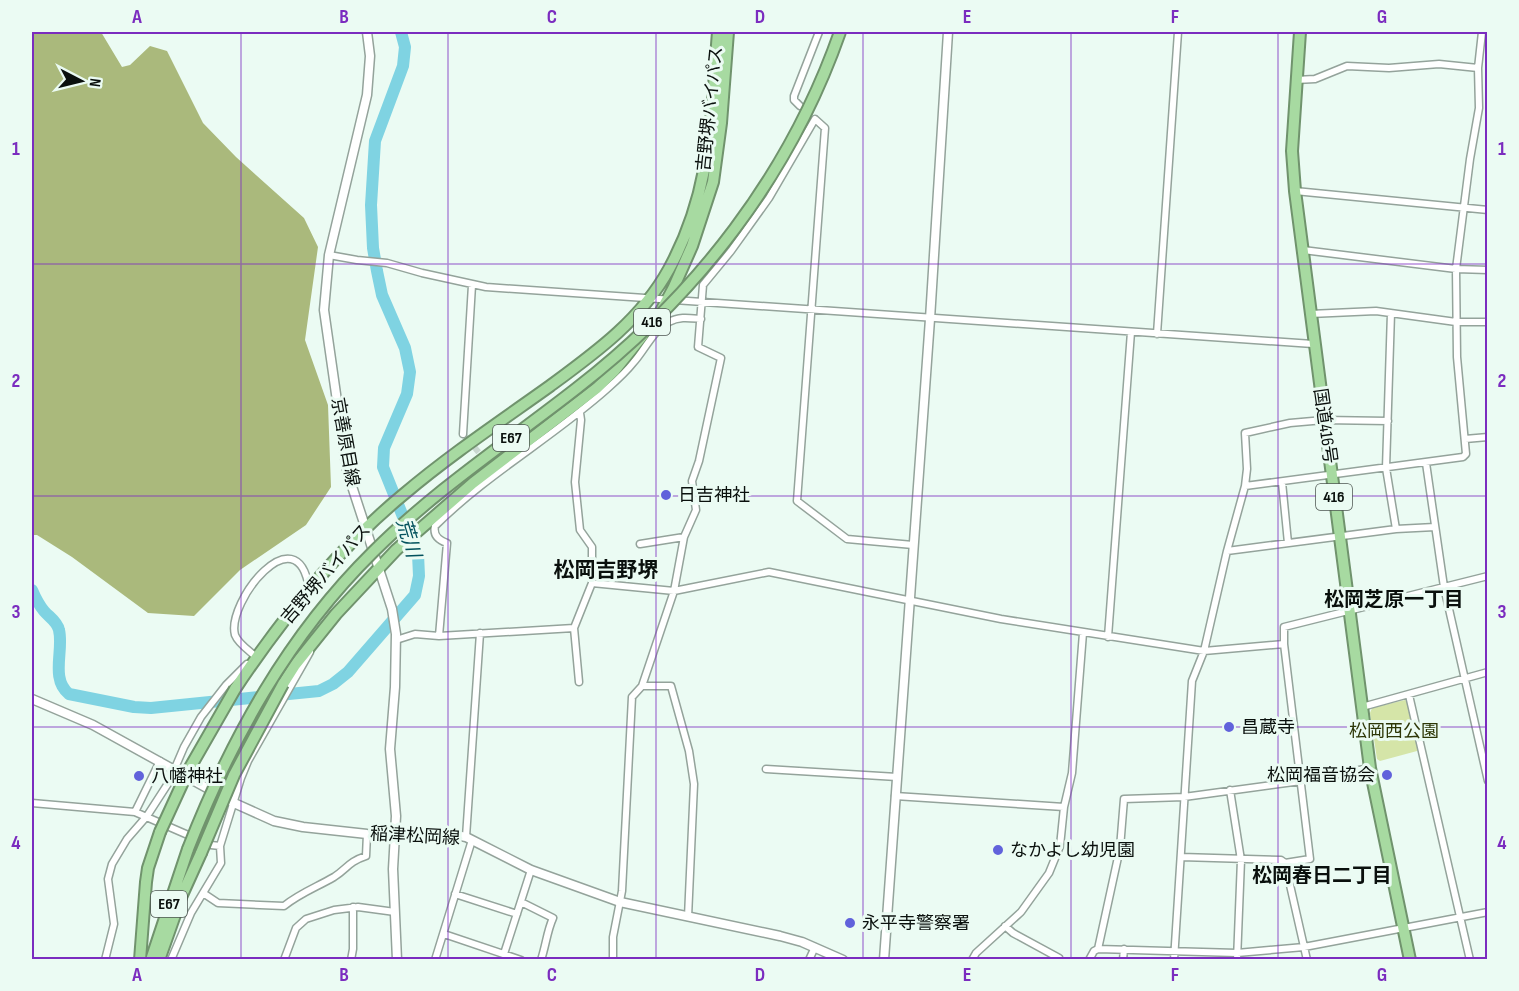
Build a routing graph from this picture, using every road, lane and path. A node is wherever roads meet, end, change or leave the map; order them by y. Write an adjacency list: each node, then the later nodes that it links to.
1 (367, 32): 18 (main road, 京善原目線)
2 (718, 32): 22 (highway, 吉野堺バイパス / 416)
3 (728, 32): 23 (highway, 吉野堺バイパス / 416)
4 (819, 32): 13 (street)
5 (840, 32): 128 (highway, E67, bridge)
6 (948, 32): 29 (main road)
7 (1178, 32): 33 (street)
8 (1300, 32): 12 (highway, 国道416号 / 416)
9 (1482, 32): 11 (street)
10 (1488, 62): 11 (street)
11 (1478, 65): 12 (street); 15 (street)
12 (1296, 80): 14 (highway, 国道416号 / 416)
13 (800, 106)
14 (1294, 191): 15 (street); 17 (highway, 国道416号 / 416)
15 (1464, 207): 16 (street); 19 (street)
16 (1488, 210)
17 (1302, 250): 19 (street); 27 (highway, 国道416号 / 416)
18 (329, 255): 21 (street); 46 (main road, 京善原目線)
19 (1456, 269): 20 (street); 30 (street)
20 (1488, 270)
21 (472, 285): 22 (street); 38 (street)
22 (651, 297): 23 (street); 46 (highway, 吉野堺バイパス / 416)
23 (668, 299): 24 (street); 55 (highway, 吉野堺バイパス / 416)
24 (702, 301): 25 (street); 25 (street); 28 (street)
25 (810, 309): 29 (street); 53 (street)
26 (1391, 313): 27 (street); 30 (street); 37 (street)
27 (1310, 314): 34 (highway, 国道416号 / 416)
28 (700, 319): 35 (street); 49 (street)
29 (930, 319): 32 (street); 53 (main road)
30 (1456, 322): 31 (street); 40 (street)
31 (1488, 322)
32 (1131, 332): 33 (street); 68 (street)
33 (1157, 334): 34 (street)
34 (1313, 344): 36 (highway, 国道416号 / 416)
35 (580, 413): 57 (street); 67 (street)
36 (1324, 420): 37 (street); 43 (highway, 国道416号 / 416); 45 (street)
37 (1388, 421): 42 (street)
38 (464, 434)
39 (1488, 437): 40 (street)
40 (1465, 439): 41 (street)
41 (1426, 463): 42 (street); 47 (street)
42 (1386, 468): 43 (street); 48 (street)
43 (1331, 476): 44 (street); 50 (highway, 国道416号 / 416)
44 (1282, 482): 45 (street); 51 (street)
45 (1245, 486): 54 (street)
46 (366, 527): 55 (main road, 京善原目線); 59 (highway, 吉野堺バイパス / 416)
47 (1435, 527): 48 (street); 58 (street)
48 (1396, 529): 50 (street)
49 (684, 537): 52 (street); 60 (street)
50 (1340, 537): 51 (street); 62 (highway, 国道416号 / 416)
51 (1288, 543): 54 (street)
52 (640, 544)
53 (913, 545): 61 (main road)
54 (1227, 551): 72 (street)
55 (379, 567): 69 (highway, 吉野堺バイパス / 416); 70 (main road, 京善原目線)
56 (1488, 576): 58 (street)
57 (592, 583): 60 (street); 63 (street)
58 (1444, 587): 62 (street); 75 (street)
59 (309, 588): 66 (highway, 吉野堺バイパス / 416); 73 (street)
60 (674, 591): 61 (street); 77 (street)
61 (909, 599): 65 (street); 86 (main road)
62 (1348, 609): 71 (street); 81 (highway, 国道416号 / 416)
63 (574, 628): 64 (street); 76 (street)
64 (480, 633): 67 (street); 99 (street)
65 (1083, 633): 68 (street); 94 (street)
66 (273, 635): 73 (street); 78 (highway, 吉野堺バイパス / 416)
67 (439, 636): 70 (street)
68 (1108, 637): 72 (street)
69 (316, 640): 93 (street); 129 (highway, 吉野堺バイパス, bridge)
70 (396, 640): 98 (main road, 京善原目線)
71 (1284, 644): 72 (street); 87 (street)
72 (1204, 651): 91 (street)
73 (254, 655): 78 (street)
74 (1488, 672): 75 (street)
75 (1465, 680): 79 (street); 88 (street)
76 (579, 682)
77 (642, 686): 108 (street); 113 (street)
78 (230, 687): 85 (street); 127 (highway, 吉野堺バイパス, bridge)
79 (1409, 695): 81 (street); 114 (street)
80 (32, 699): 82 (main road, 稲津松岡線)
81 (1361, 708): 83 (highway, 国道416号 / 416)
82 (160, 761): 85 (main road, 稲津松岡線); 95 (street)
83 (1370, 768): 87 (street); 116 (highway, 国道416号 / 416)
84 (766, 769): 86 (street)
85 (174, 770): 93 (main road, 稲津松岡線); 96 (street)
86 (897, 777): 90 (main road)
87 (1301, 781): 89 (street); 103 (street)
88 (1488, 781)
89 (1230, 790): 91 (street); 102 (street)
90 (895, 796): 94 (street); 139 (main road)
91 (1184, 796): 101 (street); 120 (street)
92 (32, 803): 95 (street)
93 (234, 803): 97 (main road, 稲津松岡線); 100 (street)
94 (1064, 807): 115 (street)
95 (135, 812): 96 (street)
96 (147, 816): 100 (street); 126 (street)
97 (368, 834): 98 (main road, 稲津松岡線); 105 (street)
98 (394, 834): 99 (main road, 稲津松岡線); 110 (main road, 京善原目線)
99 (469, 839): 104 (main road, 稲津松岡線); 106 (street)
100 (220, 846): 105 (street)
101 (1181, 857): 102 (street); 122 (street)
102 (1241, 860): 103 (street); 123 (street)
103 (1285, 862): 119 (street)
104 (531, 870): 107 (street); 108 (main road, 稲津松岡線)
105 (203, 893): 130 (street)
106 (456, 894): 112 (street); 117 (street)
107 (521, 902): 112 (street); 135 (street)
108 (620, 902): 113 (main road, 稲津松岡線); 136 (street)
109 (353, 908): 110 (street); 125 (street); 131 (street)
110 (395, 912): 132 (main road, 京善原目線)
111 (1488, 912): 114 (street)
112 (517, 914): 124 (street)
113 (688, 916): 118 (main road, 稲津松岡線)
114 (1460, 918): 116 (street); 147 (street)
115 (1005, 926): 140 (street); 141 (street)
116 (1403, 929): 119 (street); 146 (highway, 国道416号 / 416)
117 (444, 934): 124 (street); 133 (street)
118 (815, 947): 137 (street); 138 (main road, 稲津松岡線)
119 (1304, 947): 123 (street); 145 (street)
120 (1098, 949): 121 (street); 142 (street)
121 (1124, 949): 122 (street); 143 (street)
122 (1175, 951): 123 (street); 144 (street)
123 (1237, 956)
124 (503, 957): 134 (street)
125 (287, 959)
126 (105, 960)
127 (140, 960)
128 (151, 960)
129 (159, 960)
130 (171, 960)
131 (351, 960)
132 (397, 960)
133 (435, 960)
134 (521, 960)
135 (542, 960)
136 (613, 960)
137 (809, 960)
138 (843, 960)
139 (884, 960)
140 (972, 960)
141 (1058, 960)
142 (1089, 960)
143 (1123, 960)
144 (1174, 960)
145 (1307, 960)
146 (1410, 960)
147 (1470, 960)

